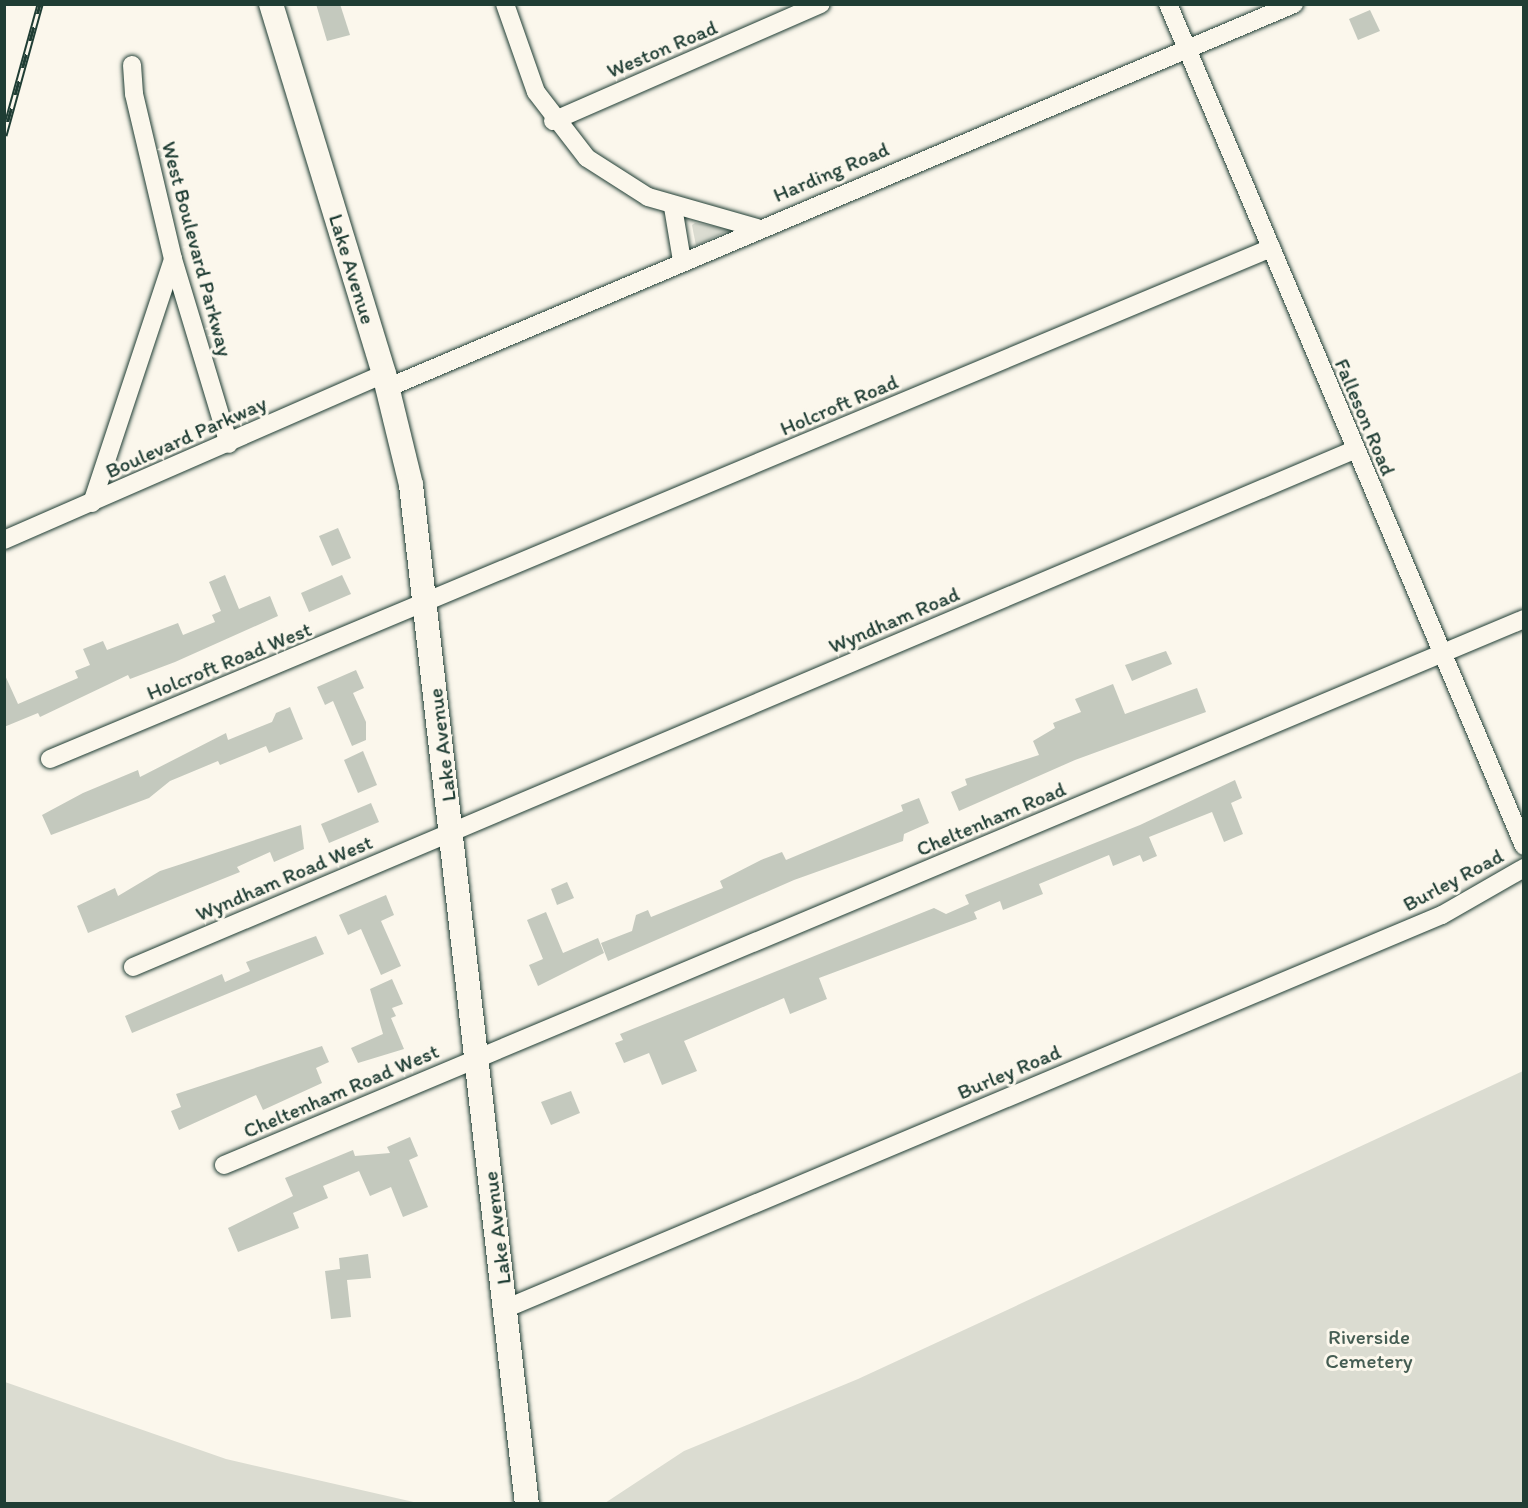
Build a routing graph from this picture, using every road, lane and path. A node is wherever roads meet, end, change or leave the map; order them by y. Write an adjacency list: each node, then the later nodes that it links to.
1 (271, 4): 14 (main road, Lake Avenue)
2 (505, 4): 8 (street)
3 (821, 4): 8 (street, Weston Road)
4 (1168, 4): 6 (street, Falleson Road)
5 (1294, 4): 6 (street, Harding Road)
6 (1186, 49): 10 (street, Harding Road); 11 (street, Falleson Road)
7 (132, 64): 12 (street, West Boulevard Parkway)
8 (553, 121): 9 (street)
9 (673, 207): 10 (street); 13 (street)
10 (757, 228): 13 (street, Harding Road)
11 (1271, 248): 16 (street, Falleson Road); 19 (street, Holcroft Road)
12 (173, 259): 15 (street, West Boulevard Parkway); 17 (street)
13 (682, 261): 14 (street, Harding Road)
14 (386, 381): 15 (street, Boulevard Parkway); 19 (main road, Lake Avenue)
15 (229, 444): 17 (street, Boulevard Parkway)
16 (1354, 450): 21 (street, Falleson Road); 23 (street, Wyndham Road)
17 (92, 502): 18 (street, Boulevard Parkway)
18 (4, 540)
19 (425, 605): 22 (street, Holcroft Road West); 23 (main road, Lake Avenue)
20 (1524, 620): 21 (street, Cheltenham Road)
21 (1442, 654): 24 (street, Falleson Road); 27 (street, Cheltenham Road)
22 (50, 759)
23 (452, 831): 26 (street, Wyndham Road West); 27 (main road, Lake Avenue)
24 (1524, 846)
25 (1524, 868): 29 (street, Burley Road)
26 (133, 967)
27 (476, 1059): 28 (street, Cheltenham Road West); 29 (main road, Lake Avenue)
28 (224, 1165)
29 (507, 1308): 30 (main road, Lake Avenue)
30 (527, 1503)

